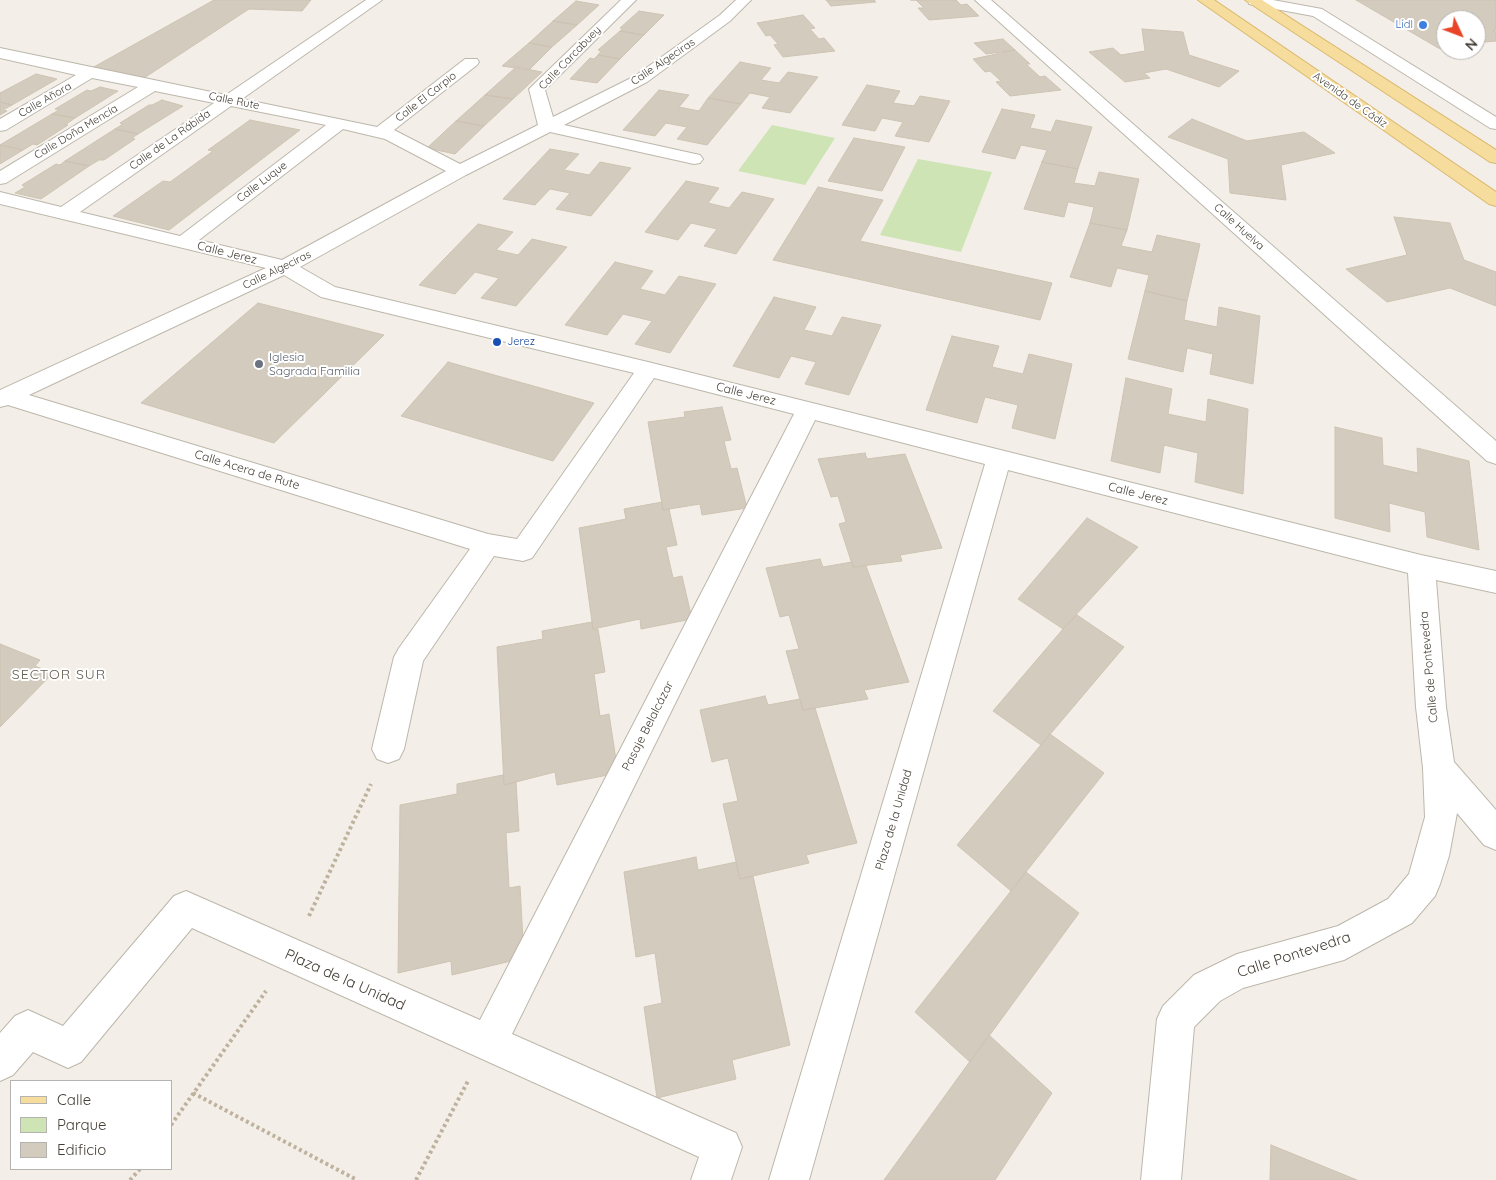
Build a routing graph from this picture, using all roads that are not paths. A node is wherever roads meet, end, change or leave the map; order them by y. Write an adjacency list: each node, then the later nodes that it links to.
1 (375, 0): 14 (street, Calle de La Rábida)
2 (628, 0): 18 (street, Calle Carcabuey)
3 (744, 0): 18 (street, Calle Algeciras)
4 (982, 0): 33 (street, Calle Huelva)
5 (1205, 0): 26 (main road, Avenida de Cádiz)
6 (1253, 1): 13 (street); 20 (main road)
7 (0, 52): 8 (street, Calle Rute)
8 (28, 59): 10 (street); 11 (street, Calle Rute)
9 (470, 62): 19 (street, Calle El Carpio)
10 (7, 71)
11 (90, 73): 12 (street, Calle Rute); 17 (street, Calle Añora)
12 (153, 85): 14 (street, Calle Rute); 24 (street, Calle Doña Mencía)
13 (1454, 98): 16 (street); 20 (street)
14 (229, 100): 15 (street, Calle Rute); 27 (street, Calle de La Rábida)
15 (340, 123): 19 (street, Calle Rute); 28 (street, Calle Luque)
16 (1496, 124)
17 (0, 126)
18 (547, 126): 22 (street); 23 (street, Calle Algeciras)
19 (381, 132): 23 (street, Calle Rute)
20 (1456, 132): 21 (main road)
21 (1496, 158)
22 (694, 159)
23 (460, 170): 29 (street, Calle Algeciras)
24 (0, 179)
25 (0, 198): 27 (street, Calle Jerez)
26 (1496, 200)
27 (65, 213): 28 (street, Calle Jerez)
28 (184, 242): 29 (street, Calle Jerez)
29 (285, 267): 30 (street, Calle Jerez); 31 (street, Calle Algeciras)
30 (648, 369): 32 (street, Calle Jerez); 35 (street, Calle Acera de Rute)
31 (3, 397): 35 (street, Calle Acera de Rute)
32 (808, 410): 34 (street, Calle Jerez); 41 (street, Pasaje Belalcázar)
33 (1496, 455)
34 (999, 459): 36 (street, Calle Jerez); 44 (street, Plaza de la Unidad)
35 (488, 544): 38 (street)
36 (1421, 566): 37 (street, Calle Jerez); 39 (street, Calle de Pontevedra)
37 (1496, 582)
38 (388, 749)
39 (1439, 768): 40 (street); 45 (street, Calle Pontevedra)
40 (1496, 834)
41 (488, 1043): 42 (street, Plaza de la Unidad); 43 (street, Plaza de la Unidad)
42 (0, 1062)
43 (711, 1180)
44 (789, 1180)
45 (1161, 1180)

